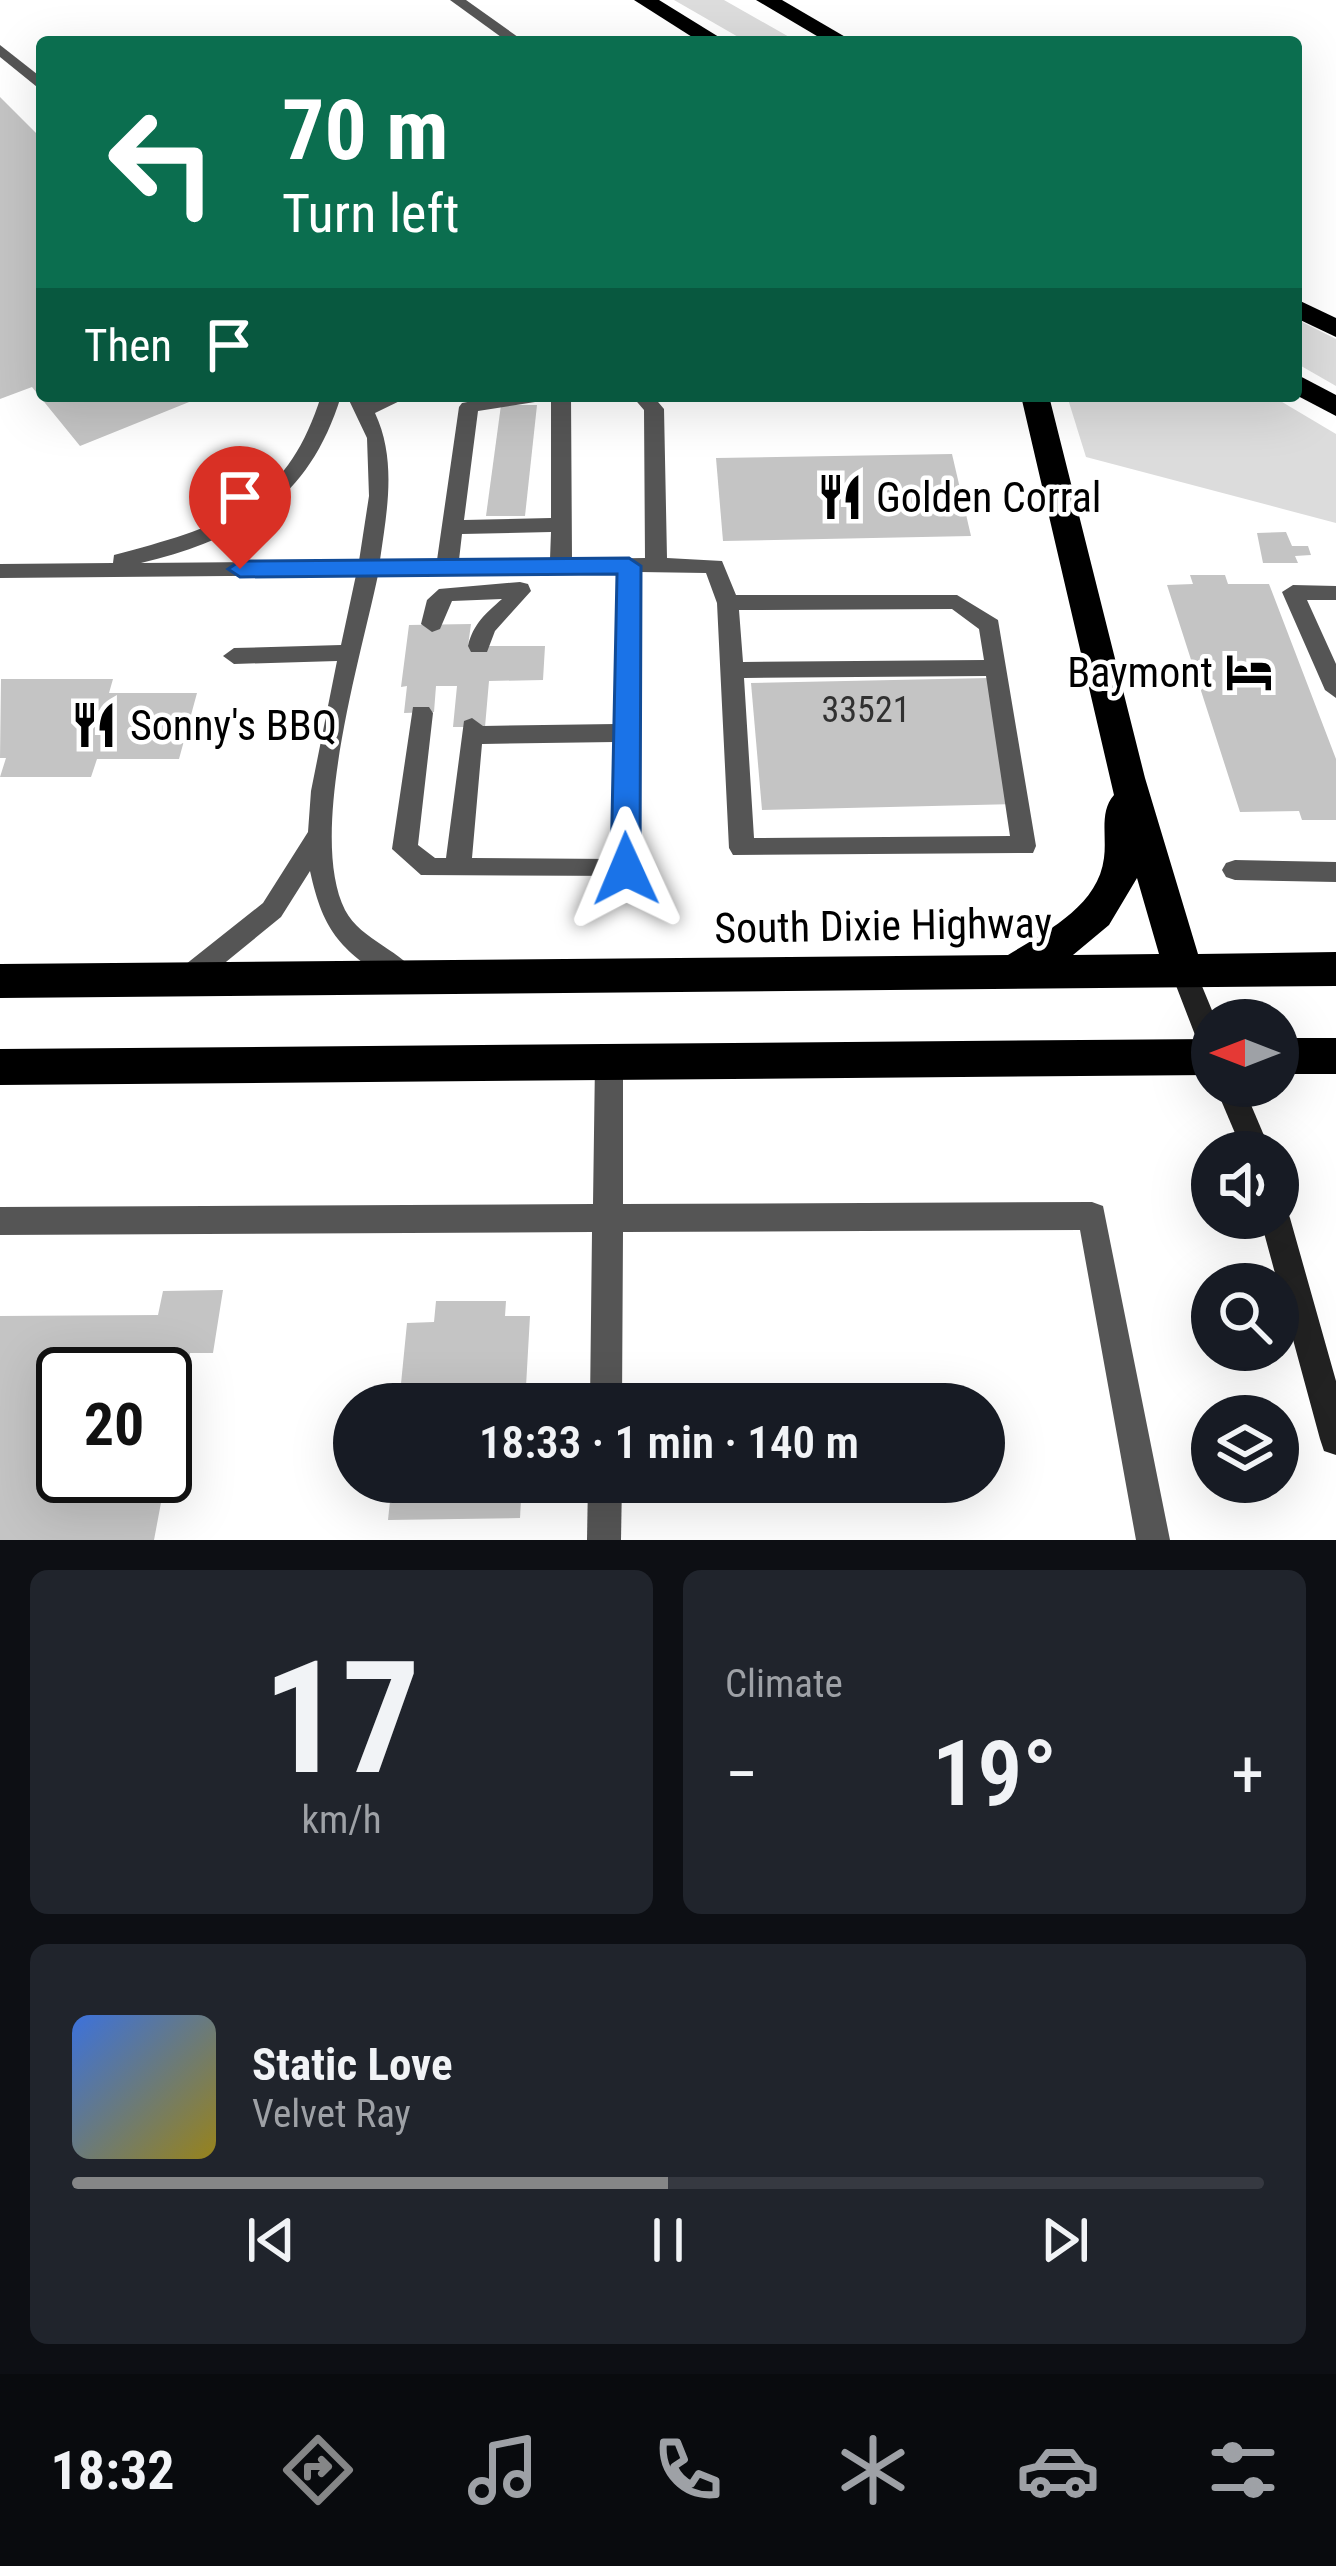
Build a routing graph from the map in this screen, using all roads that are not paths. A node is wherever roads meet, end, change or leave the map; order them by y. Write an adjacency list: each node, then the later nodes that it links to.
1 (457, 0): 4 (lane)
2 (644, 0): 5 (highway)
3 (766, 0): 6 (highway)
4 (509, 36)
5 (706, 36)
6 (832, 36)
7 (0, 49): 8 (lane)
8 (36, 81)
9 (1302, 286): 10 (highway)
10 (1336, 302)
11 (1302, 310): 12 (highway)
12 (1336, 329)
13 (1302, 387): 20 (highway)
14 (329, 402): 29 (lane)
15 (363, 402): 27 (lane)
16 (499, 402): 22 (lane)
17 (561, 402): 21 (lane)
18 (648, 402): 26 (lane)
19 (1036, 402): 43 (highway)
20 (1336, 407)
21 (561, 526): 22 (lane); 24 (lane)
22 (453, 527): 28 (lane)
23 (522, 566): 24 (lane); 28 (lane); 31 (lane)
24 (561, 566): 25 (lane)
25 (629, 566): 26 (lane); 42 (lane)
26 (656, 566): 33 (lane)
27 (365, 568): 28 (lane); 29 (lane); 36 (lane)
28 (447, 568)
29 (73, 570): 30 (lane)
30 (0, 571)
31 (520, 591): 34 (lane); 35 (lane)
32 (1336, 593): 40 (lane)
33 (728, 603): 38 (lane); 39 (lane)
34 (432, 625)
35 (478, 646)
36 (351, 653): 37 (lane); 44 (lane)
37 (233, 656)
38 (997, 668): 39 (lane); 39 (lane)
39 (734, 670)
40 (1336, 690)
41 (421, 712): 45 (lane)
42 (626, 733): 45 (lane); 45 (lane)
43 (1127, 778): 49 (highway); 50 (highway)
44 (316, 838): 51 (lane); 52 (lane)
45 (458, 868)
46 (1235, 870): 47 (lane)
47 (1336, 872)
48 (1336, 969): 50 (highway, South Dixie Highway)
49 (1017, 970): 50 (highway, South Dixie Highway); 51 (highway, South Dixie Highway)
50 (1183, 970): 54 (street)
51 (407, 979): 52 (highway, South Dixie Highway)
52 (184, 980): 53 (highway, South Dixie Highway)
53 (0, 981)
54 (1194, 999)
55 (1299, 1056): 56 (highway)
56 (1336, 1056)
57 (1191, 1057): 58 (highway)
58 (608, 1062): 59 (highway); 60 (lane)
59 (0, 1067)
60 (609, 1218): 61 (lane); 63 (lane); 67 (lane)
61 (0, 1221)
62 (1281, 1239): 64 (street)
63 (607, 1383)
64 (1336, 1438)
65 (605, 1503): 66 (lane)
66 (604, 1540)
67 (1153, 1540)

